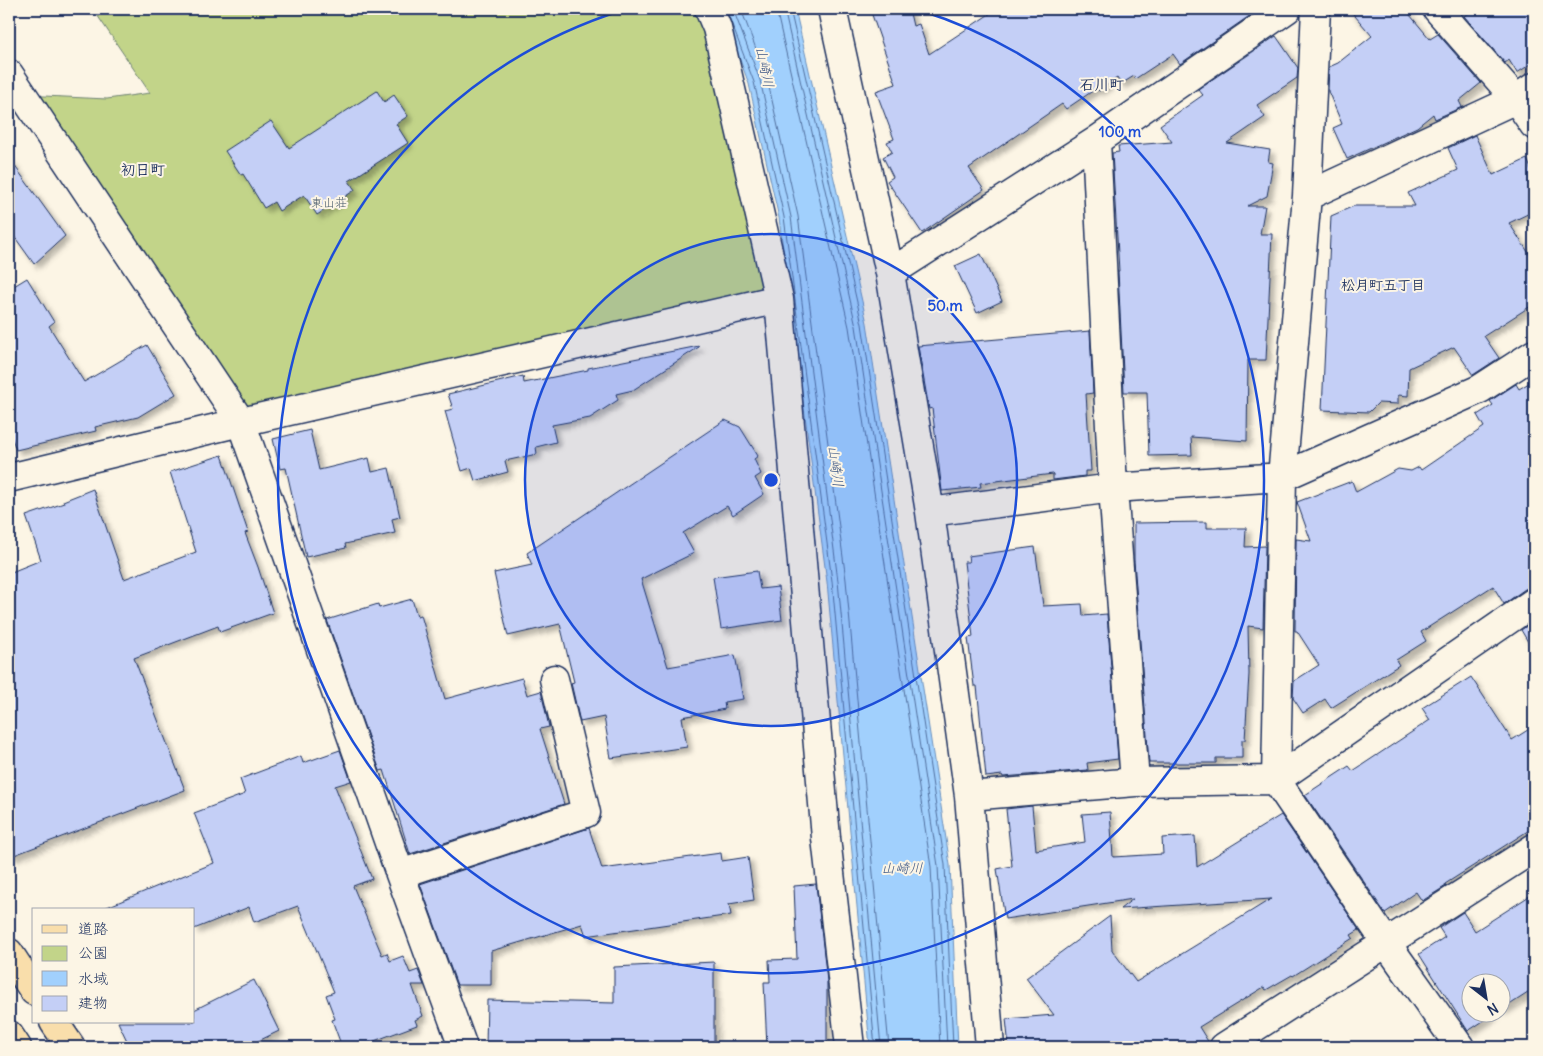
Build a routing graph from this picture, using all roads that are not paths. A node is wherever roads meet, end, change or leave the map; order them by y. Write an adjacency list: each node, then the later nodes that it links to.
1 (708, 9): 12 (street)
2 (832, 9): 11 (street)
3 (1287, 9): 9 (street)
4 (1316, 9): 10 (street)
5 (1437, 9): 7 (street)
6 (9, 74): 14 (street)
7 (1525, 93): 8 (street); 10 (street)
8 (1534, 124)
9 (1096, 141): 11 (street); 17 (street)
10 (1307, 196): 15 (street)
11 (890, 273): 18 (street)
12 (779, 299): 14 (street); 34 (street)
13 (1534, 354): 15 (street)
14 (241, 422): 16 (street); 25 (street)
15 (1282, 477): 17 (street); 21 (street)
16 (9, 478)
17 (1113, 488): 18 (street); 22 (street)
18 (930, 512): 23 (street)
19 (1534, 602): 21 (street)
20 (554, 679): 25 (street)
21 (1276, 780): 22 (street); 26 (street)
22 (1135, 782): 23 (street)
23 (969, 796): 35 (street)
24 (1534, 848): 26 (street)
25 (400, 874): 33 (street)
26 (1387, 944): 36 (street); 37 (street)
27 (9, 953): 28 (main road)
28 (32, 988)
29 (55, 1024): 32 (main road)
30 (9, 1035): 31 (main road)
31 (17, 1047)
32 (71, 1047)
33 (463, 1047)
34 (850, 1047)
35 (990, 1047)
36 (1224, 1047)
37 (1460, 1047)

